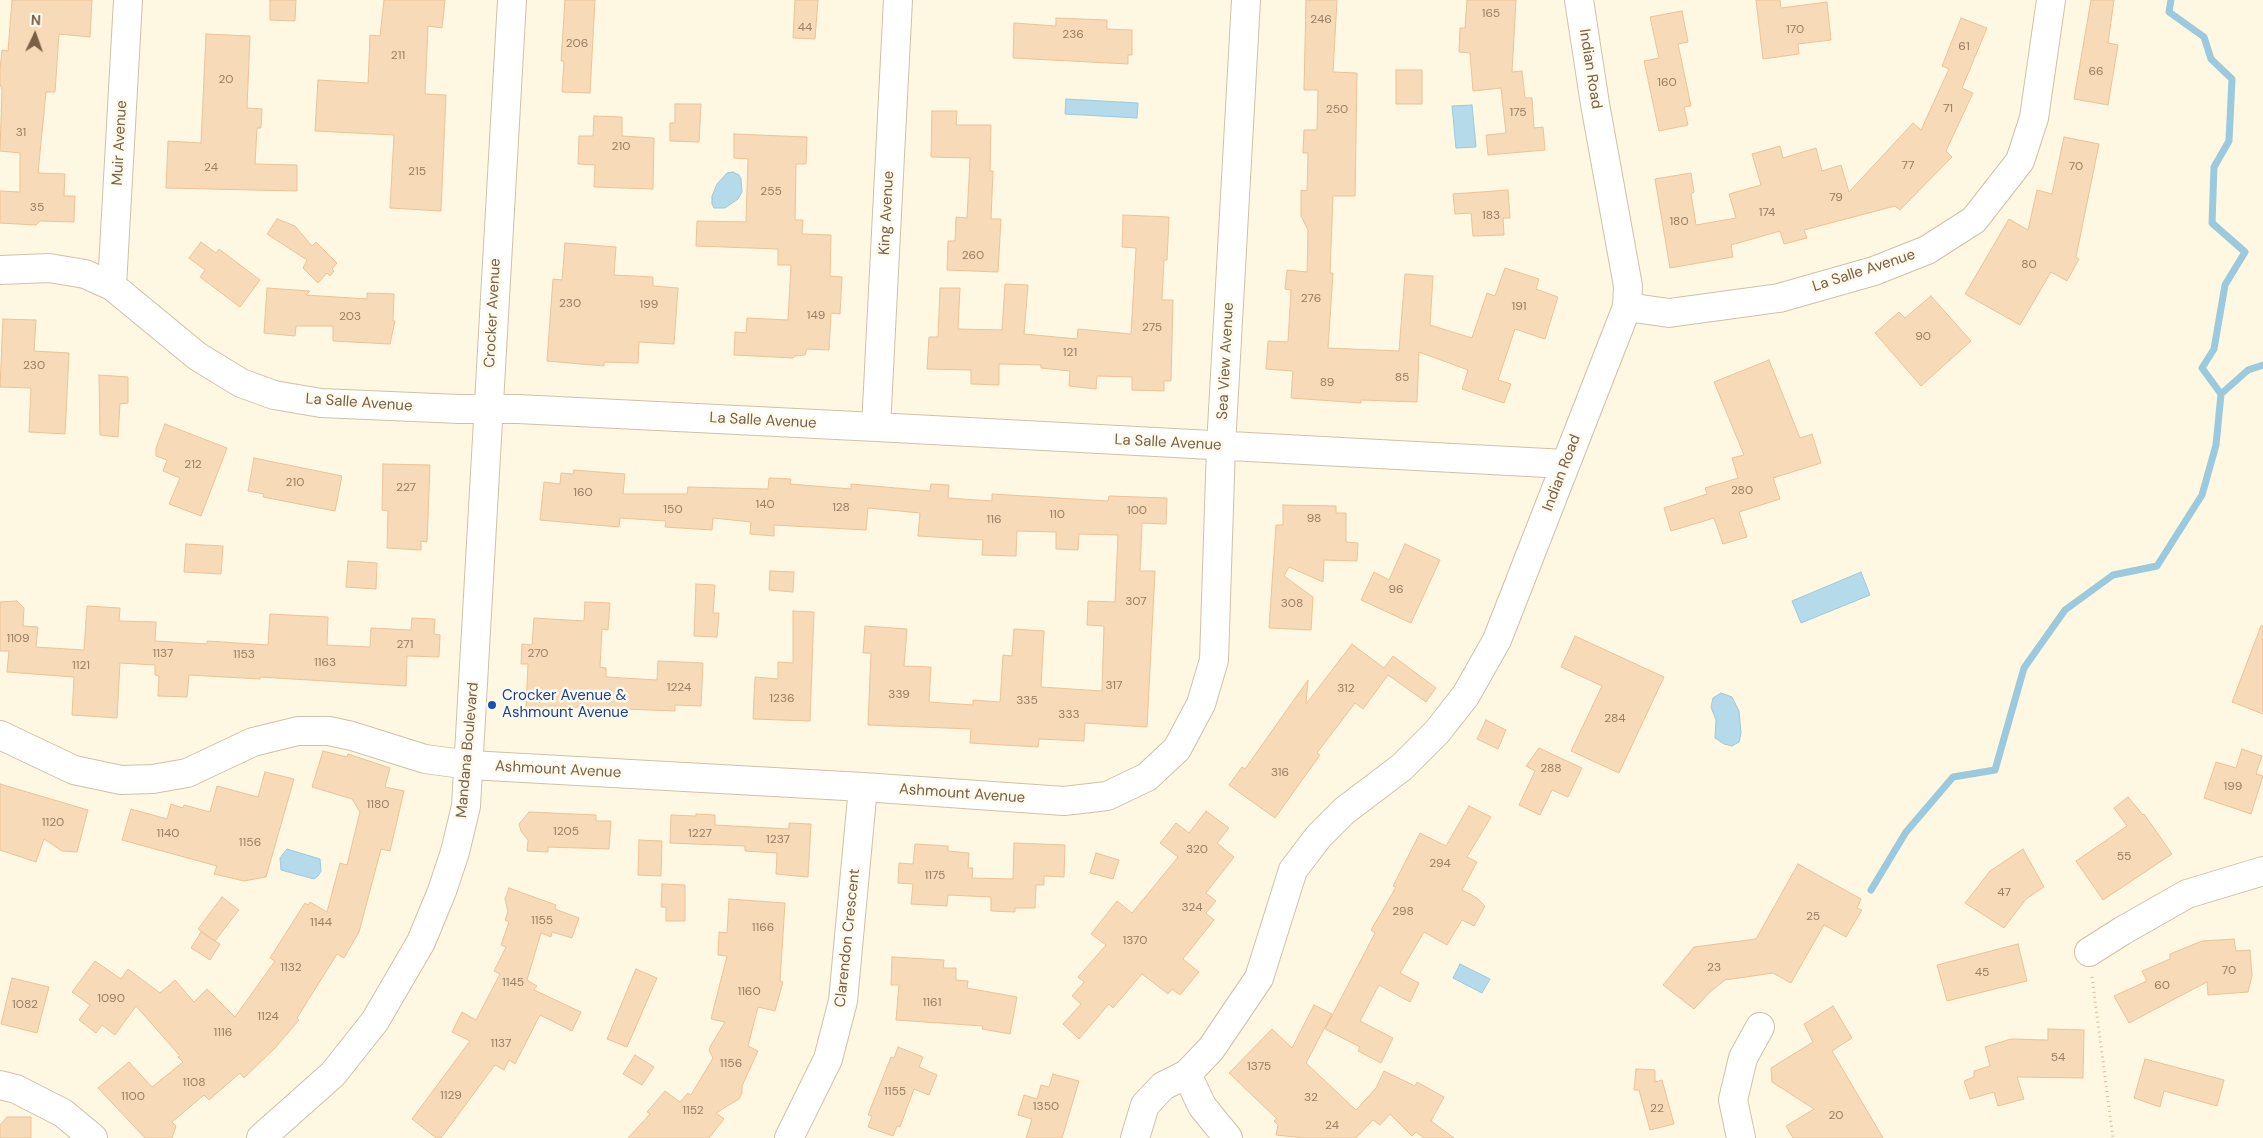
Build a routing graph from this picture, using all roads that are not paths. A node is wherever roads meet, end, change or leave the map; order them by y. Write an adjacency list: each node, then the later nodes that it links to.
1 (128, 0): 8 (street, Muir Avenue)
2 (512, 0): 10 (street, Crocker Avenue)
3 (898, 0): 11 (street, King Avenue)
4 (1246, 0): 12 (street, Sea View Avenue)
5 (1580, 0): 9 (street, Indian Road)
6 (2051, 0): 9 (street, La Salle Avenue)
7 (0, 270): 8 (street, La Salle Avenue)
8 (112, 286): 10 (street, La Salle Avenue)
9 (1627, 307): 13 (street, Indian Road)
10 (488, 409): 11 (street, La Salle Avenue); 14 (street, Crocker Avenue)
11 (876, 427): 12 (street, La Salle Avenue)
12 (1221, 446): 13 (street, La Salle Avenue); 18 (street, Sea View Avenue)
13 (1565, 464): 22 (street, Indian Road)
14 (477, 625): 16 (street, Mandana Boulevard)
15 (0, 735): 16 (street, Ashmount Avenue)
16 (470, 765): 17 (street, Ashmount Avenue); 25 (street, Mandana Boulevard)
17 (862, 787): 18 (street, Ashmount Avenue); 26 (street, Clarendon Crescent)
18 (1107, 796)
19 (2263, 871): 20 (street)
20 (2089, 952)
21 (1760, 1027): 29 (street)
22 (1187, 1074): 27 (street, Indian Road); 28 (street)
23 (0, 1084): 24 (street)
24 (92, 1138)
25 (261, 1138)
26 (788, 1138)
27 (1135, 1138)
28 (1228, 1138)
29 (1740, 1138)

